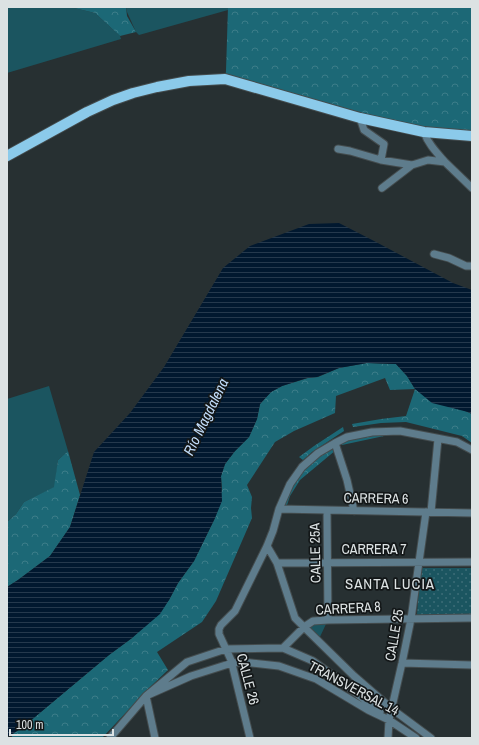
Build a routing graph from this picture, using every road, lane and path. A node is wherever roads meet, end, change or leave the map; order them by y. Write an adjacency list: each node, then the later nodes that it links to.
1 (360, 118): 2 (main road); 5 (main road); 6 (street)
2 (424, 132): 3 (main road); 7 (street)
3 (472, 136)
4 (338, 149): 6 (street)
5 (7, 156)
6 (381, 160): 8 (street)
7 (445, 162): 8 (street); 10 (street)
8 (412, 165): 9 (street)
9 (382, 188)
10 (472, 188)
11 (434, 254): 12 (street)
12 (472, 266)
13 (438, 439): 14 (street); 15 (street); 19 (street, CALLE 25)
14 (334, 443): 16 (street); 18 (street)
15 (472, 450)
16 (279, 509): 17 (street, CARRERA 6); 21 (street)
17 (327, 510): 18 (street, CARRERA 6); 22 (street, CALLE 25A)
18 (354, 511): 19 (street, CARRERA 6)
19 (429, 512): 20 (street, CARRERA 6); 23 (street, CALLE 25)
20 (472, 513)
21 (267, 546): 25 (street, TRANSVERSAL 14); 31 (street, CALLE 26)
22 (328, 562): 23 (street, CARRERA 7); 25 (street, CARRERA 7); 28 (street, CALLE 25A)
23 (418, 562): 24 (street, CARRERA 7); 27 (street, CALLE 25)
24 (472, 562)
25 (277, 563): 29 (street, TRANSVERSAL 14)
26 (472, 618): 27 (street, CARRERA 8)
27 (411, 619): 28 (street, CARRERA 8); 33 (street, CALLE 25)
28 (328, 620): 29 (street, CARRERA 8)
29 (304, 627): 30 (street, CARRERA 8); 36 (street, TRANSVERSAL 14)
30 (283, 648): 31 (street); 37 (street)
31 (226, 649): 32 (street, CALLE 26); 35 (street)
32 (232, 663): 35 (street, TRANSVERSAL 14); 37 (street, TRANSVERSAL 14); 40 (street, CALLE 26)
33 (402, 663): 34 (street); 36 (street, CALLE 25)
34 (472, 665)
35 (146, 696): 38 (street, TRANSVERSAL 14); 39 (street)
36 (392, 709): 37 (street, CALLE 25); 43 (street, TRANSVERSAL 14)
37 (389, 720): 41 (street, CALLE 25); 42 (street, TRANSVERSAL 14)
38 (110, 738)
39 (155, 738)
40 (250, 738)
41 (388, 738)
42 (416, 738)
43 (431, 738)

